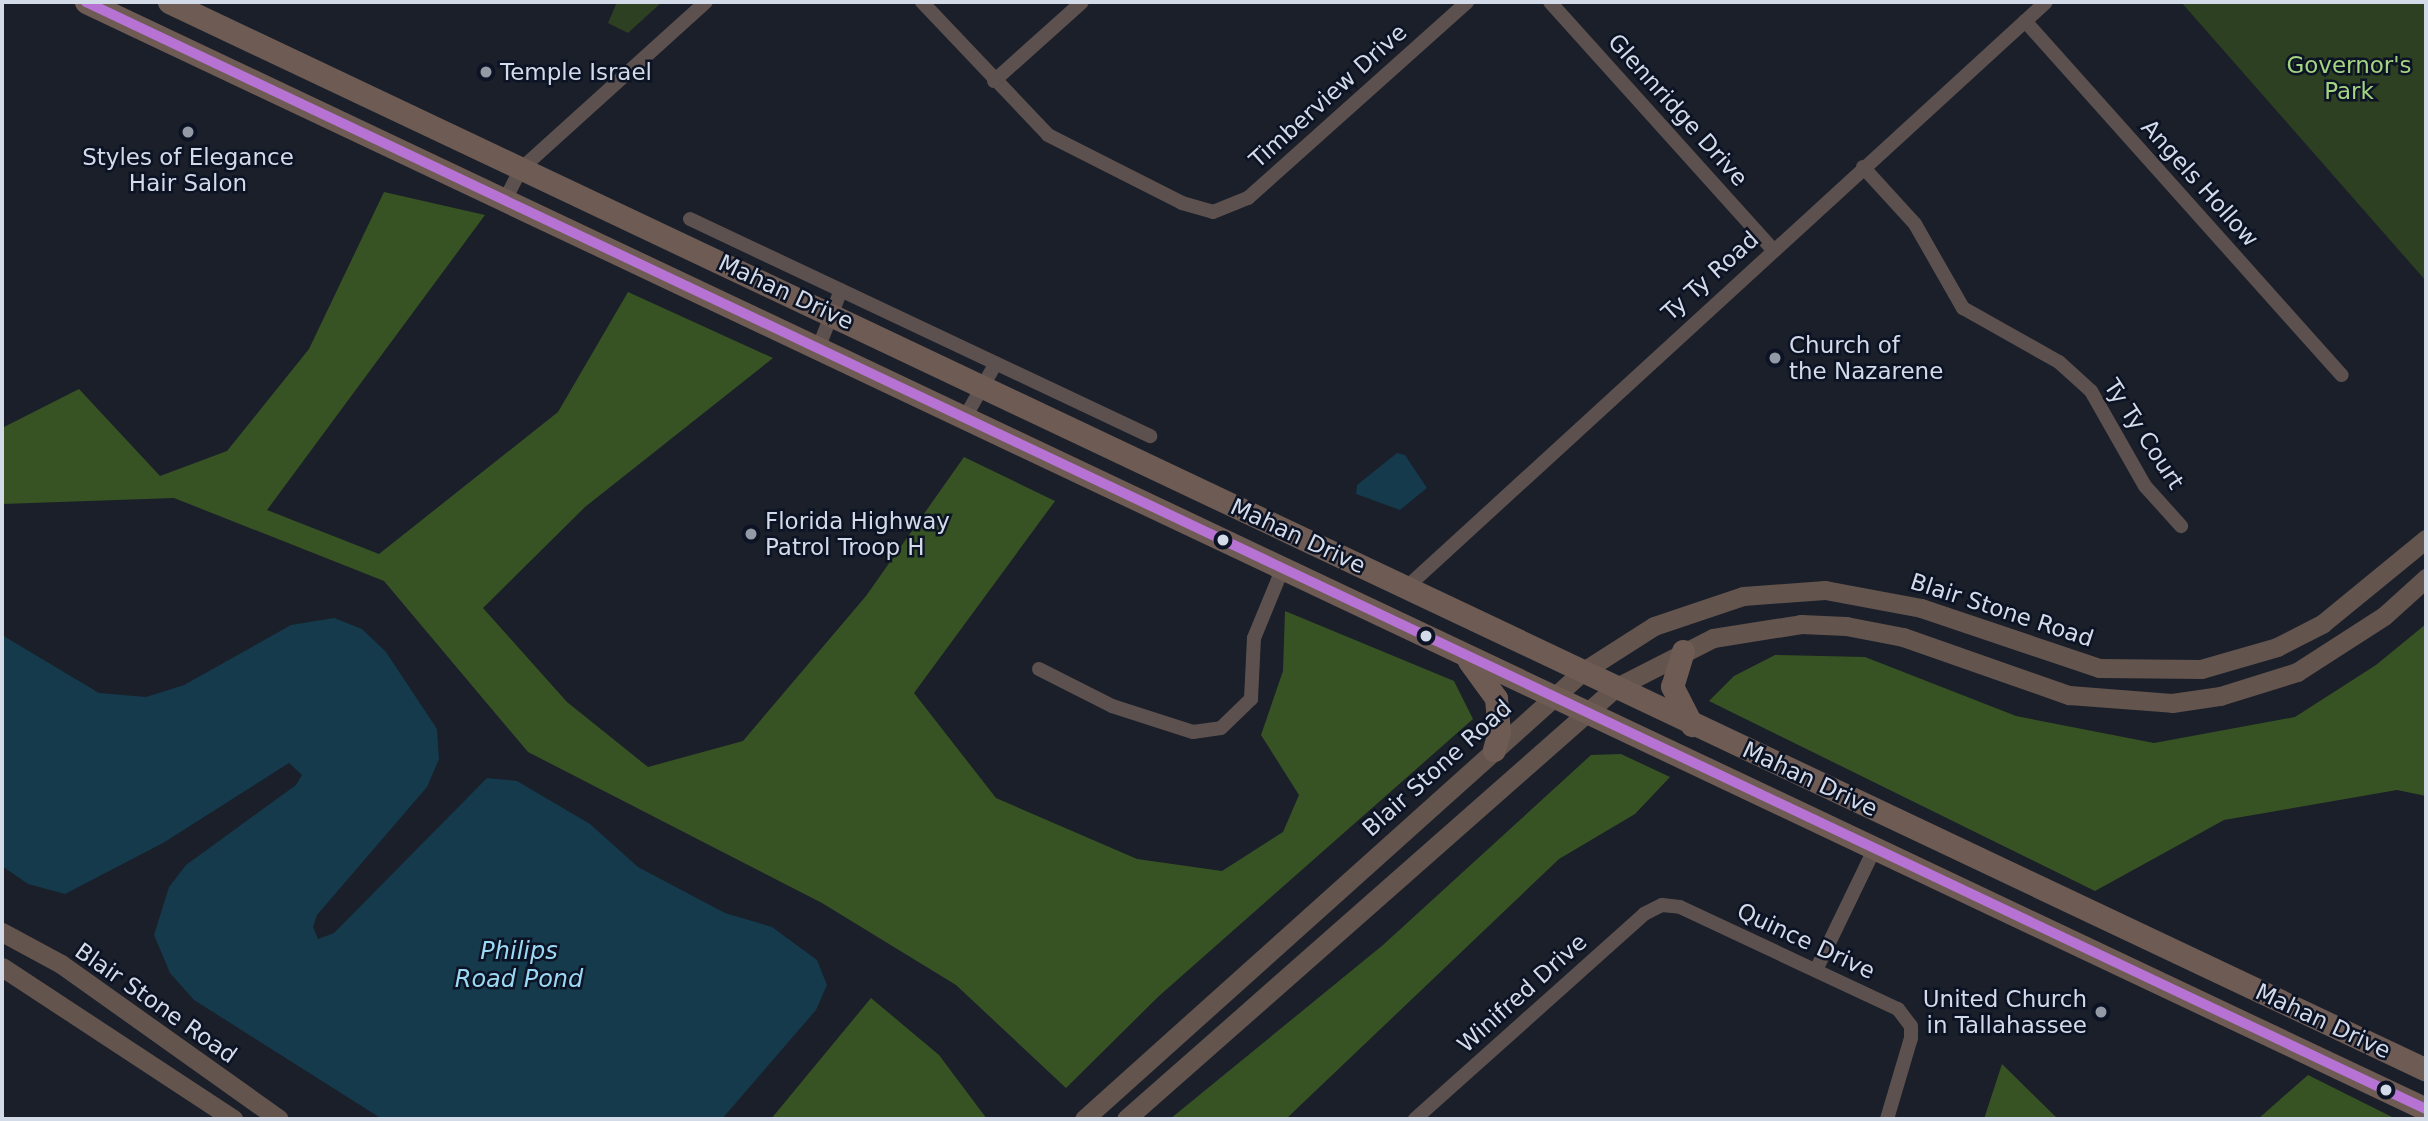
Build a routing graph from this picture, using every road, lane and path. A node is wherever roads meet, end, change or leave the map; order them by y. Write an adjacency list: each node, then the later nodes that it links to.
1 (86, 2): 11 (main road, Mahan Drive)
2 (169, 2): 10 (main road, Mahan Drive)
3 (706, 2): 14 (street)
4 (922, 2): 12 (street)
5 (1082, 2): 12 (street)
6 (1467, 2): 12 (street, Timberview Drive)
7 (1550, 2): 17 (street, Glennridge Drive)
8 (2046, 2): 9 (street, Ty Ty Road)
9 (2025, 21): 13 (street, Ty Ty Road); 22 (street, Angels Hollow)
10 (258, 45): 11 (main road); 14 (main road, Mahan Drive)
11 (248, 79): 15 (main road, Mahan Drive)
12 (994, 81)
13 (1863, 167): 17 (street, Ty Ty Road); 26 (street, Ty Ty Court)
14 (521, 169): 15 (street); 19 (main road, Mahan Drive)
15 (505, 200): 20 (main road, Mahan Drive)
16 (690, 219): 18 (street)
17 (1773, 250): 30 (street, Ty Ty Road)
18 (841, 290): 19 (street); 21 (street)
19 (832, 314): 20 (street); 23 (main road, Mahan Drive)
20 (818, 349): 24 (main road, Mahan Drive)
21 (996, 363): 23 (street); 25 (street)
22 (2342, 375)
23 (983, 386): 24 (street); 30 (main road, Mahan Drive)
24 (964, 419): 28 (main road, Mahan Drive)
25 (1150, 436)
26 (2181, 526)
27 (2426, 539): 35 (main road, Blair Stone Road)
28 (1282, 570): 34 (main road, Mahan Drive); 36 (street)
29 (2426, 578): 40 (main road)
30 (1407, 587): 37 (main road, Mahan Drive)
31 (1818, 590): 32 (main road); 35 (main road, Blair Stone Road); 37 (main road, Blair Stone Road)
32 (1801, 624): 33 (main road); 40 (main road)
33 (1682, 651): 38 (main road); 42 (main road)
34 (1462, 653): 39 (main road, Mahan Drive); 43 (main road)
35 (2099, 668): 40 (main road)
36 (1039, 669)
37 (1582, 672): 38 (main road, Mahan Drive); 39 (main road, Blair Stone Road)
38 (1615, 688): 41 (main road); 42 (main road, Mahan Drive)
39 (1555, 696): 41 (main road, Mahan Drive); 43 (main road, Blair Stone Road)
40 (2097, 700)
41 (1587, 712): 44 (main road, Mahan Drive); 56 (main road)
42 (1692, 725): 49 (main road, Mahan Drive)
43 (1494, 750): 55 (main road, Blair Stone Road)
44 (1875, 848): 48 (street); 50 (main road, Mahan Drive)
45 (1662, 905): 48 (street, Quince Drive); 57 (street, Winifred Drive)
46 (2, 932): 54 (main road, Blair Stone Road)
47 (2, 967): 53 (main road)
48 (1816, 970): 58 (street, Quince Drive)
49 (2275, 998): 50 (main road); 51 (main road, Mahan Drive)
50 (2259, 1030): 52 (main road, Mahan Drive)
51 (2426, 1070)
52 (2426, 1109)
53 (233, 1119)
54 (279, 1119)
55 (1084, 1119)
56 (1126, 1119)
57 (1415, 1119)
58 (1888, 1119)

